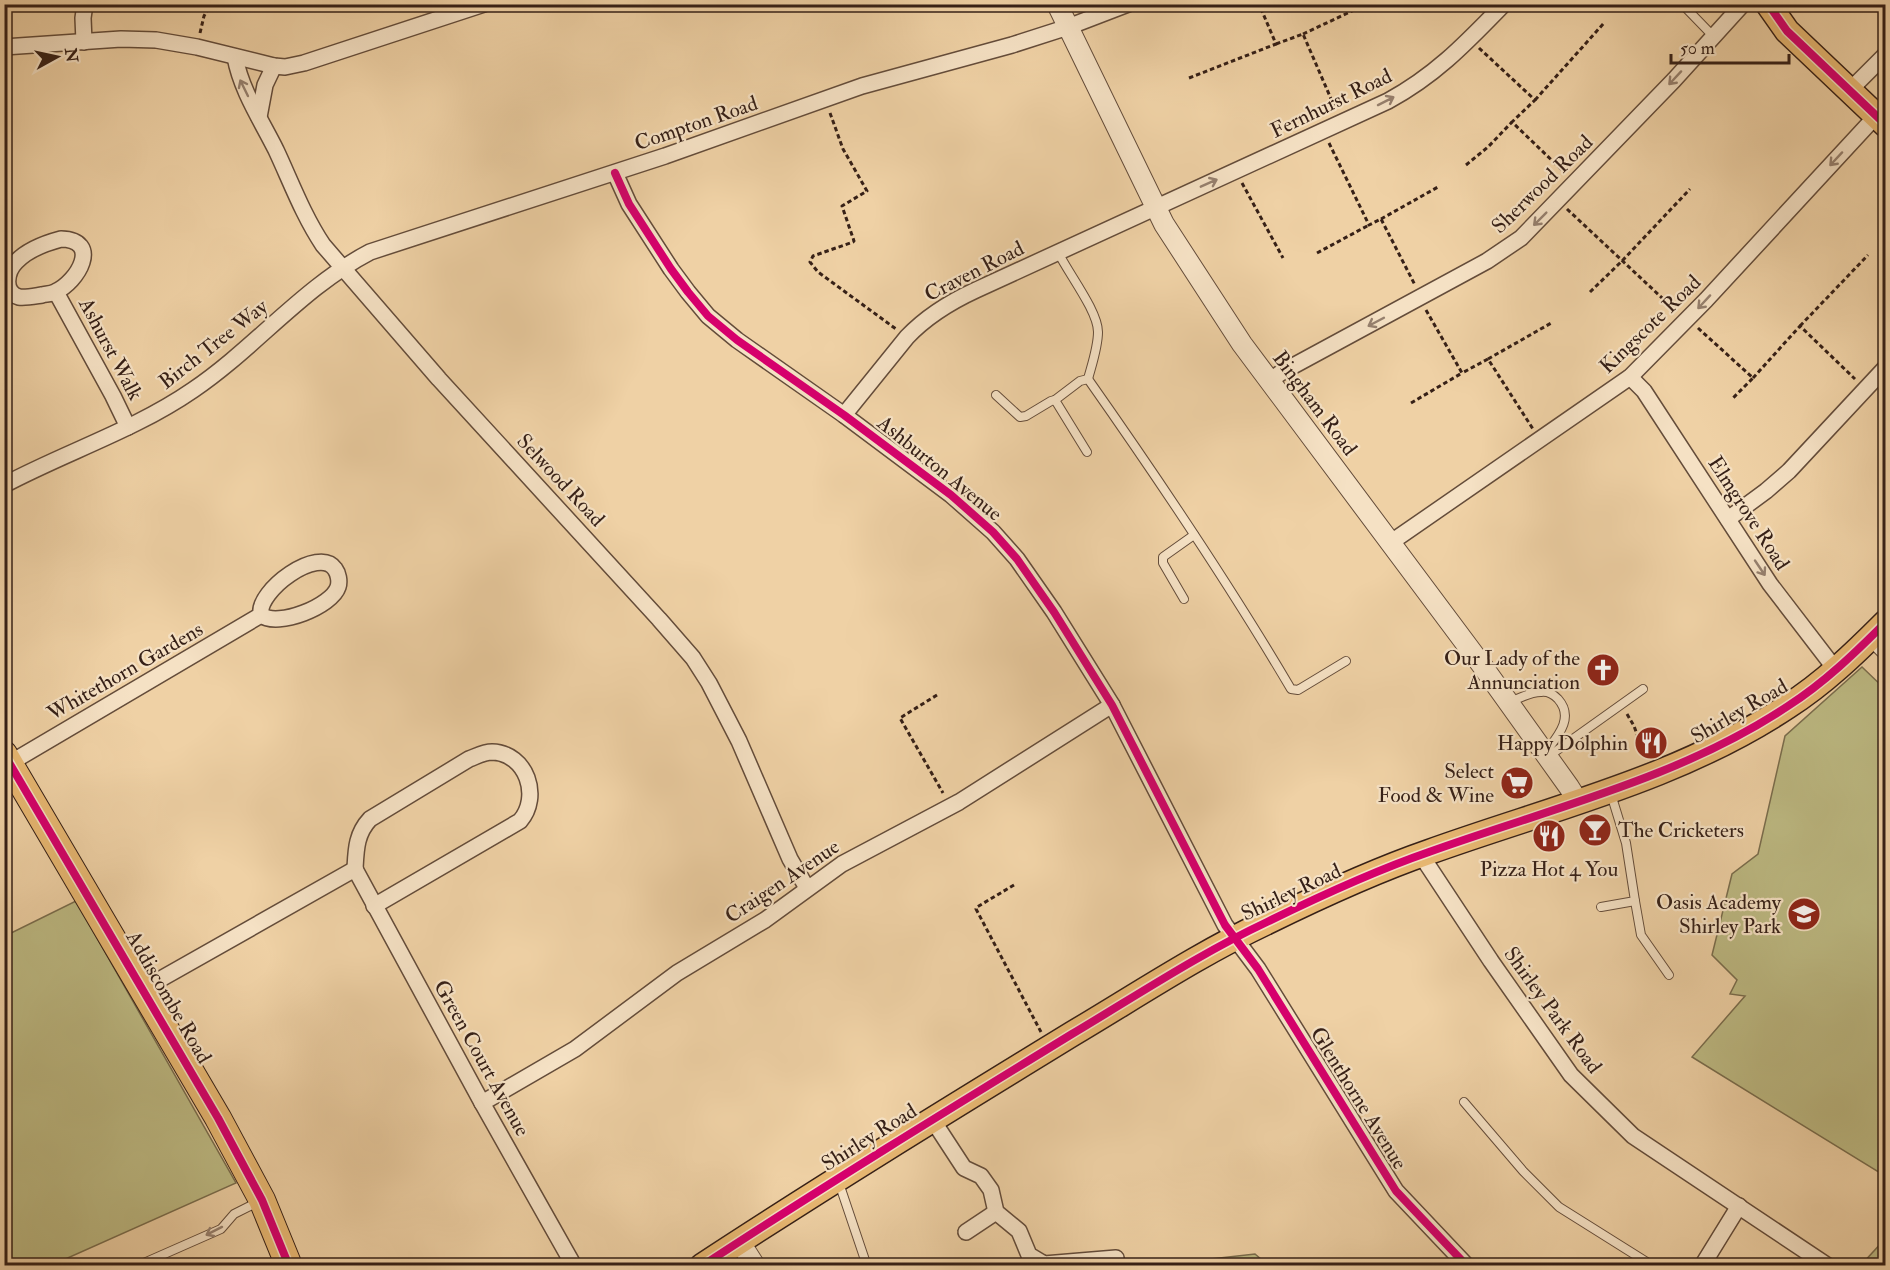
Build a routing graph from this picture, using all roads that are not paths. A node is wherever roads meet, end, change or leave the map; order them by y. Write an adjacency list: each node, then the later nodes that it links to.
1 (85, 4): 11 (street)
2 (484, 4): 15 (street)
3 (1057, 4): 9 (street, Bingham Road)
4 (1128, 4): 9 (street, Compton Road)
5 (1503, 4): 20 (street, Fernhurst Road, one-way to 5)
6 (1682, 4): 10 (lane)
7 (1743, 4): 10 (street, Sherwood Road)
8 (1768, 4): 16 (main road)
9 (1068, 27): 19 (street, Compton Road); 20 (street, Bingham Road)
10 (1714, 37): 27 (street, Sherwood Road, one-way to 27)
11 (84, 42): 12 (street); 14 (street)
12 (4, 46)
13 (1886, 54): 16 (street)
14 (235, 57): 15 (street); 17 (street, Selwood Road, one-way to 14)
15 (273, 66): 17 (street)
16 (1849, 91): 18 (main road)
17 (259, 117): 22 (street, Selwood Road)
18 (1881, 121): 25 (street, Kingscote Road, one-way to 25)
19 (615, 173): 22 (street, Compton Road); 30 (street, Ashburton Avenue)
20 (1155, 207): 21 (street, Craven Road); 27 (street, Bingham Road)
21 (1058, 252): 26 (lane); 30 (street, Craven Road)
22 (342, 268): 31 (street, Birch Tree Way); 53 (street, Selwood Road)
23 (56, 292): 23 (street, Ashurst Walk); 31 (street, Ashurst Walk)
24 (1886, 367): 34 (street)
25 (1630, 377): 34 (street, Elmgrove Road); 36 (street, Kingscote Road)
26 (1089, 379): 29 (lane); 35 (lane)
27 (1269, 381): 36 (street, Bingham Road)
28 (996, 395): 29 (lane)
29 (1055, 400): 32 (lane)
30 (844, 415): 46 (street, Ashburton Avenue)
31 (128, 427): 33 (street, Birch Tree Way)
32 (1087, 452)
33 (4, 485)
34 (1728, 519): 43 (street, Elmgrove Road, one-way to 43)
35 (1194, 535): 37 (lane); 42 (lane)
36 (1390, 543): 45 (street, Bingham Road)
37 (1184, 599)
38 (261, 615): 38 (street); 48 (street, Whitethorn Gardens)
39 (1886, 622): 40 (main road, Shirley Road)
40 (1868, 640): 41 (lane); 43 (main road, Shirley Road)
41 (1886, 658)
42 (1346, 661)
43 (1836, 670): 49 (main road, Shirley Road)
44 (1643, 689): 47 (lane)
45 (1508, 703): 47 (street, Bingham Road); 47 (lane)
46 (1112, 705): 53 (street, Craigen Avenue); 57 (street, Ashburton Avenue)
47 (1546, 755): 50 (street, Bingham Road)
48 (7, 759): 59 (highway, Addiscombe Road)
49 (1610, 793): 50 (main road, Shirley Road); 54 (lane)
50 (1579, 803): 51 (main road, Shirley Road)
51 (1421, 855): 57 (main road, Shirley Road); 65 (street, Shirley Park Road)
52 (355, 870): 55 (street, Green Court Avenue); 55 (street); 59 (street)
53 (807, 888): 61 (street, Craigen Avenue)
54 (1635, 901): 56 (lane); 58 (lane)
55 (374, 906): 61 (street, Green Court Avenue)
56 (1601, 907)
57 (1235, 938): 62 (main road, Shirley Road); 76 (street, Glenthorne Avenue)
58 (1669, 975)
59 (143, 989): 64 (highway, Addiscombe Road)
60 (1464, 1102): 77 (lane)
61 (482, 1103): 72 (street, Green Court Avenue)
62 (932, 1119): 63 (main road, Shirley Road); 66 (street)
63 (837, 1179): 68 (main road, Shirley Road); 75 (lane)
64 (262, 1200): 70 (lane, one-way to 70); 71 (highway, Addiscombe Road)
65 (1739, 1206): 78 (street); 79 (street, Shirley Park Road)
66 (996, 1212): 67 (street); 69 (street)
67 (966, 1232)
68 (739, 1241): 73 (main road, Shirley Road); 74 (street)
69 (1116, 1258)
70 (137, 1266)
71 (289, 1266)
72 (574, 1266)
73 (702, 1266)
74 (754, 1266)
75 (867, 1266)
76 (1467, 1266)
77 (1653, 1266)
78 (1702, 1266)
79 (1828, 1266)

